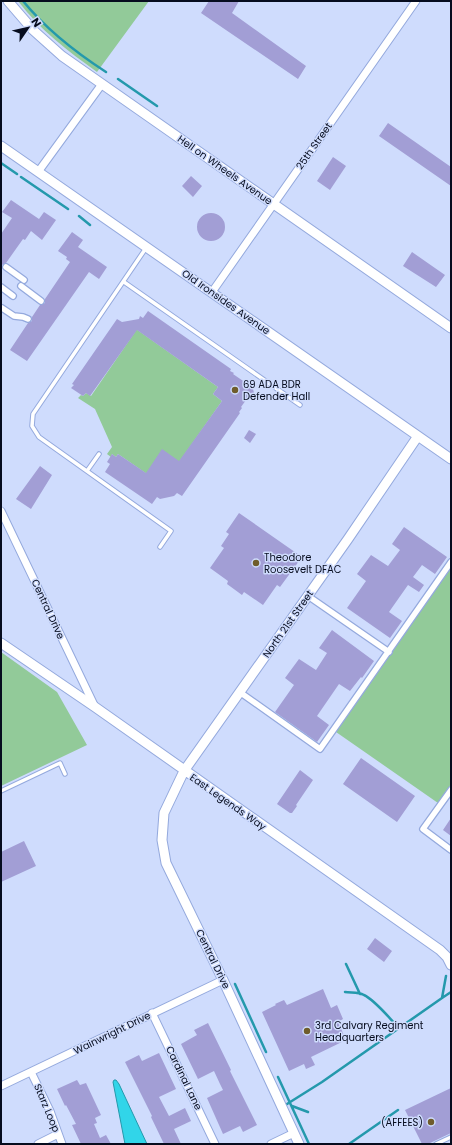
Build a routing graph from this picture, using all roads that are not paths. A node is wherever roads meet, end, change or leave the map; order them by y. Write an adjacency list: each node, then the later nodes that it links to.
1 (8, 1): 3 (street, Hell on Wheels Avenue)
2 (416, 1): 6 (street, 25th Street)
3 (102, 84): 5 (street); 6 (street, Hell on Wheels Avenue)
4 (1, 146): 5 (street, Old Ironsides Avenue)
5 (38, 172): 7 (street, Old Ironsides Avenue)
6 (274, 204): 13 (street, 25th Street); 18 (street, Hell on Wheels Avenue)
7 (147, 247): 10 (lane); 13 (street, Old Ironsides Avenue)
8 (6, 267): 9 (street)
9 (24, 280)
10 (124, 282): 19 (lane); 23 (lane)
11 (21, 286): 15 (street)
12 (1, 287): 14 (street)
13 (212, 292): 20 (street, Old Ironsides Avenue)
14 (13, 296)
15 (41, 301)
16 (2, 308): 17 (street)
17 (28, 319)
18 (451, 328)
19 (300, 405)
20 (418, 436): 22 (street, Old Ironsides Avenue); 27 (street, North 21st Street)
21 (99, 454): 23 (lane)
22 (451, 458)
23 (87, 471): 25 (lane)
24 (1, 510): 31 (street, Central Drive)
25 (160, 547)
26 (451, 562): 29 (street)
27 (308, 596): 29 (street); 30 (street, North 21st Street)
28 (1, 643): 31 (street, East Legends Way)
29 (388, 652): 30 (street)
30 (240, 692): 32 (street, North 21st Street)
31 (94, 707): 32 (street, East Legends Way)
32 (184, 771): 37 (street, East Legends Way); 38 (street, Central Drive)
33 (65, 774): 35 (lane)
34 (451, 790): 36 (street)
35 (1, 791)
36 (451, 850)
37 (451, 964)
38 (223, 980): 39 (street, Wainwright Drive); 42 (street, Central Drive)
39 (152, 1013): 40 (street, Wainwright Drive); 47 (street, Cardinal Lane)
40 (31, 1072): 41 (street, Wainwright Drive); 43 (street, Starz Loop)
41 (1, 1086)
42 (294, 1133): 48 (street); 49 (street, Central Drive)
43 (58, 1134): 45 (street); 46 (street, Starz Loop)
44 (451, 1137): 50 (lane)
45 (38, 1144)
46 (62, 1144)
47 (215, 1144)
48 (271, 1144)
49 (299, 1144)
50 (436, 1144)

